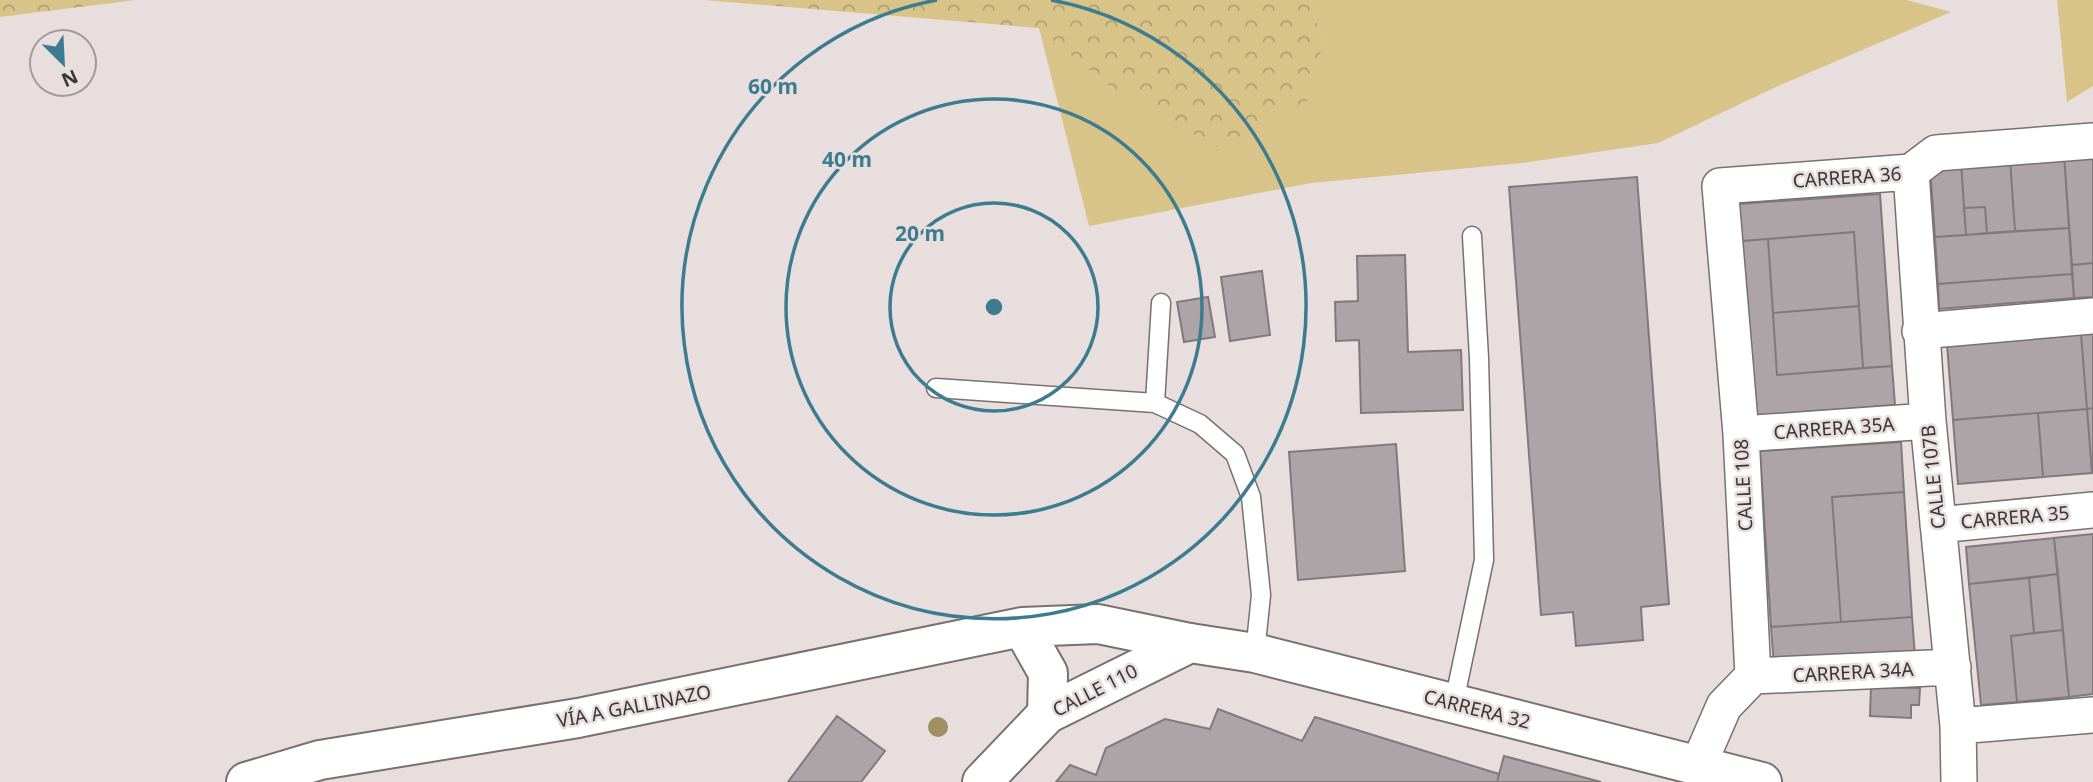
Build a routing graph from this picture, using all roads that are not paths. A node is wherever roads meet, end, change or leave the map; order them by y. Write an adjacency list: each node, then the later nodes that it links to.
1 (2093, 141): 2 (street, CARRERA 36)
2 (1911, 172): 3 (street, CARRERA 36); 7 (street, CALLE 107B)
3 (1720, 186): 11 (street, CALLE 108)
4 (1472, 236): 19 (lane)
5 (1161, 303): 9 (lane)
6 (2093, 316): 7 (street)
7 (1920, 331): 10 (street, CALLE 107B)
8 (936, 388): 9 (lane)
9 (1155, 403): 16 (lane)
10 (1928, 421): 11 (street, CARRERA 35A); 13 (street, CALLE 107B)
11 (1741, 434): 18 (street, CALLE 108)
12 (2093, 510): 13 (street, CARRERA 35)
13 (1938, 525): 17 (street, CALLE 107B)
14 (1022, 627): 15 (street, VÍA A GALLINAZO); 20 (street); 24 (street, VÍA A GALLINAZO)
15 (1190, 643): 16 (street, CARRERA 32); 20 (street, CALLE 110)
16 (1255, 653): 19 (street, CARRERA 32)
17 (1953, 667): 18 (street, CARRERA 34A); 22 (street, CALLE 107B)
18 (1753, 676): 23 (street)
19 (1454, 702): 23 (street, CARRERA 32)
20 (1047, 714): 25 (street, CALLE 110)
21 (2093, 715): 22 (street)
22 (1958, 726): 27 (street, CALLE 107B)
23 (1698, 766): 26 (street, CARRERA 32)
24 (246, 782)
25 (982, 782)
26 (1762, 782)
27 (1959, 782)

